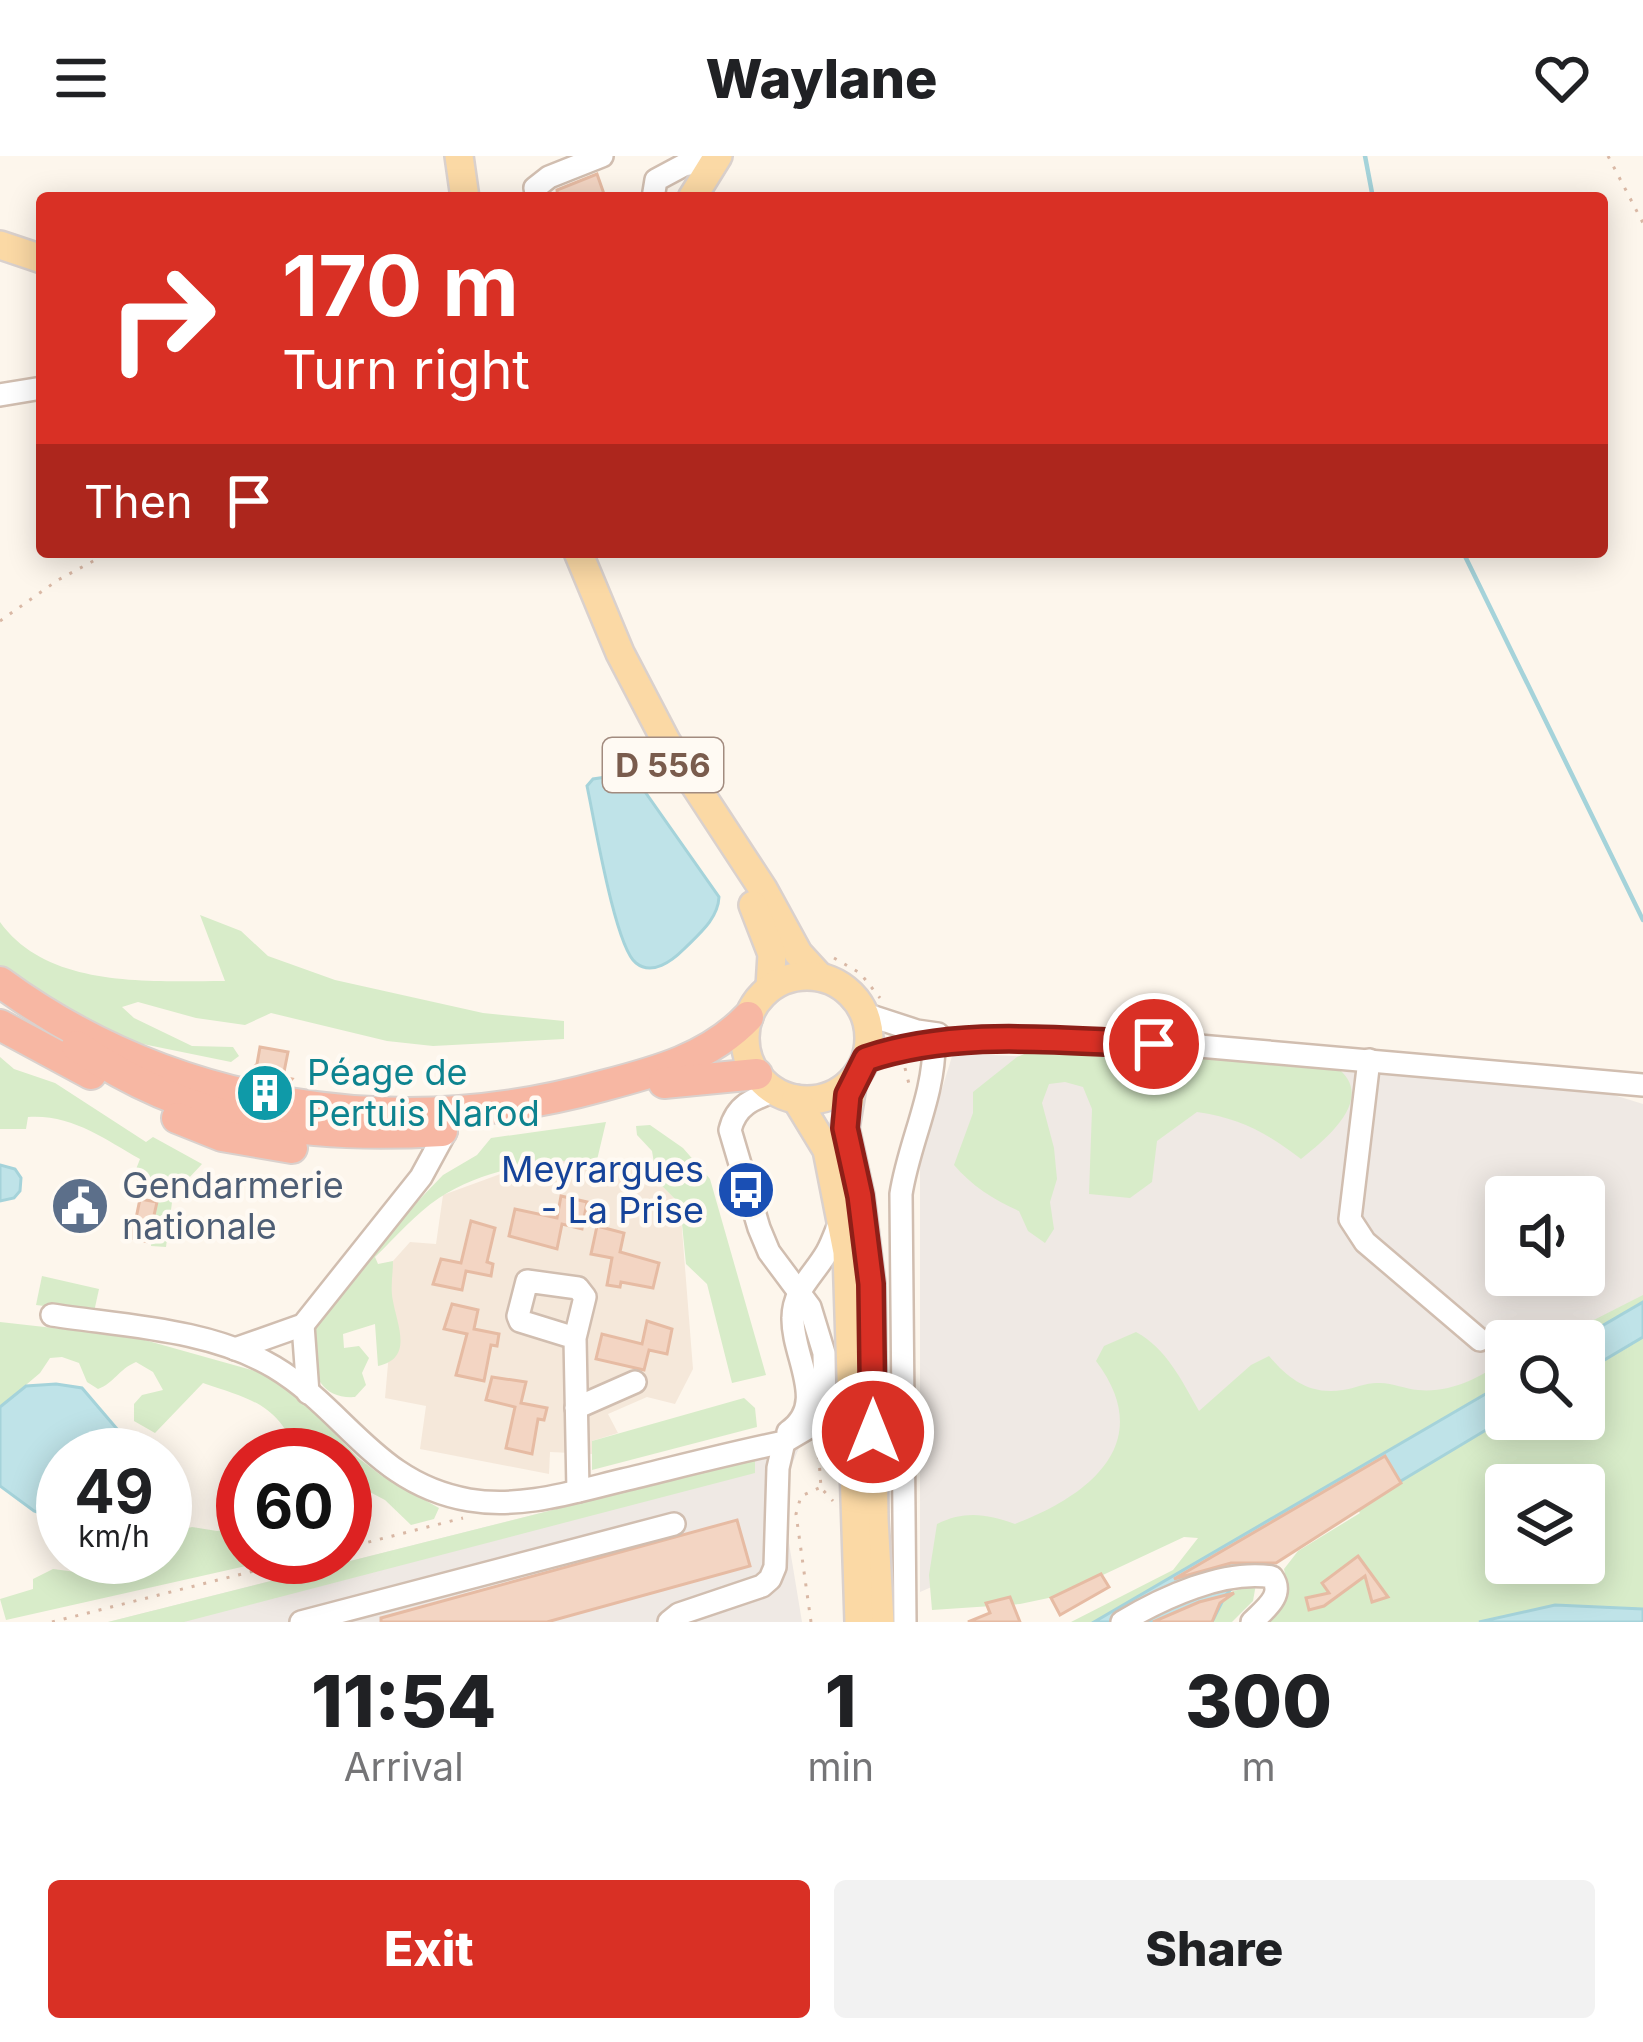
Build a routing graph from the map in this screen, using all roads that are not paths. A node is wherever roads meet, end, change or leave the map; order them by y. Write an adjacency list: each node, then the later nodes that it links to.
1 (449, 156): 5 (main road)
2 (459, 156): 6 (main road)
3 (602, 156): 7 (street)
4 (717, 158): 8 (street); 9 (main road)
5 (453, 192)
6 (464, 192)
7 (536, 192)
8 (653, 192)
9 (696, 192)
10 (0, 245): 11 (main road)
11 (36, 257)
12 (36, 389): 13 (street)
13 (0, 394)
14 (560, 558): 18 (main road, D 556)
15 (581, 558): 16 (main road, D 556)
16 (821, 965): 18 (main road); 20 (main road)
17 (0, 982): 29 (highway)
18 (770, 987): 21 (main road)
19 (0, 998): 29 (highway)
20 (877, 1010): 23 (street); 26 (main road)
21 (748, 1017): 28 (main road); 29 (highway)
22 (0, 1025): 30 (highway)
23 (980, 1039): 24 (street); 25 (street)
24 (934, 1042): 26 (street); 49 (street)
25 (1369, 1060): 27 (street); 36 (street)
26 (860, 1069): 28 (main road); 48 (main road)
27 (1643, 1085)
28 (776, 1088): 30 (highway); 31 (main road); 32 (street)
29 (395, 1123): 30 (highway)
30 (446, 1131): 34 (street)
31 (842, 1216): 32 (street); 47 (main road)
32 (799, 1290): 41 (street); 42 (street)
33 (52, 1315): 37 (street)
34 (303, 1324): 37 (street); 39 (street)
35 (575, 1338): 40 (street)
36 (1480, 1340)
37 (235, 1348): 39 (street)
38 (634, 1382): 40 (street)
39 (308, 1393): 43 (street)
40 (576, 1408): 43 (street)
41 (784, 1442): 42 (street); 46 (street)
42 (749, 1450): 43 (street)
43 (578, 1491)
44 (674, 1524): 45 (street)
45 (301, 1622)
46 (669, 1622)
47 (859, 1622)
48 (880, 1622)
49 (904, 1622)
50 (1122, 1622): 51 (street)
51 (1252, 1622)

